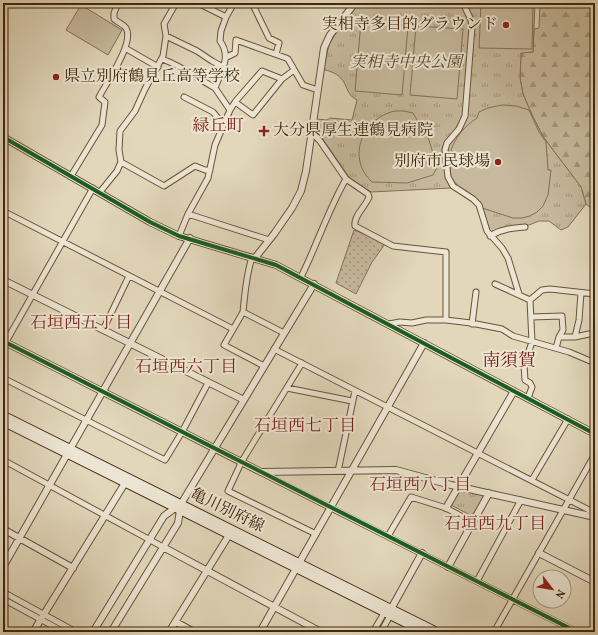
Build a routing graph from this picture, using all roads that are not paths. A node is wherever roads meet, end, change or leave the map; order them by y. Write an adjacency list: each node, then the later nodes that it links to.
1 (169, 3): 8 (street)
2 (198, 3): 9 (street)
3 (234, 3): 9 (street)
4 (252, 3): 12 (street)
5 (355, 3): 20 (street)
6 (463, 3): 37 (street)
7 (115, 4): 11 (street)
8 (176, 4): 10 (street)
9 (226, 17): 13 (street)
10 (166, 36): 14 (street); 16 (street)
11 (125, 48): 15 (street); 29 (street)
12 (276, 54): 13 (street); 17 (street)
13 (226, 57): 16 (street)
14 (162, 58): 15 (street); 19 (street)
15 (158, 67): 27 (street)
16 (223, 67): 19 (street)
17 (294, 70): 18 (street); 20 (street)
18 (282, 79): 22 (street); 22 (street)
19 (216, 88): 23 (street)
20 (318, 90): 25 (street)
21 (184, 97): 24 (street)
22 (235, 102): 23 (street)
23 (230, 110): 24 (street)
24 (224, 124): 28 (street)
25 (311, 132): 30 (street); 39 (street)
26 (3, 137): 29 (street)
27 (121, 162): 28 (street); 32 (street)
28 (210, 170): 34 (street)
29 (71, 176): 31 (street)
30 (346, 179): 43 (street); 56 (street)
31 (93, 188): 32 (street); 40 (street)
32 (100, 192): 36 (street)
33 (3, 211): 40 (street)
34 (188, 214): 36 (street); 39 (street)
35 (525, 227): 37 (street)
36 (179, 236): 38 (street)
37 (490, 236): 50 (street)
38 (190, 238): 41 (street); 47 (street)
39 (269, 240): 41 (street)
40 (63, 242): 42 (street); 52 (street)
41 (254, 258): 43 (street); 54 (street)
42 (129, 276): 47 (street); 60 (street)
43 (301, 277): 45 (street)
44 (3, 280): 52 (street)
45 (314, 284): 57 (street); 61 (street)
46 (495, 284): 50 (street)
47 (160, 291): 59 (street); 68 (street)
48 (476, 292): 58 (street)
49 (581, 293): 51 (street); 53 (street); 64 (street)
50 (519, 294): 53 (street)
51 (595, 294)
52 (32, 295): 60 (street); 67 (street)
53 (530, 300): 55 (street)
54 (243, 312): 59 (street); 61 (street)
55 (531, 317): 63 (street); 65 (street)
56 (446, 320): 57 (street); 58 (street)
57 (389, 324): 66 (street)
58 (472, 324): 65 (street)
59 (233, 329): 73 (street)
60 (103, 330): 68 (street)
61 (284, 333): 70 (street)
62 (589, 334): 64 (street)
63 (559, 337): 64 (street); 69 (street)
64 (575, 337)
65 (532, 342): 69 (street); 80 (street)
66 (424, 343): 77 (street); 83 (street)
67 (4, 344): 79 (street)
68 (130, 344): 75 (street); 79 (street)
69 (556, 348): 71 (street)
70 (274, 349): 72 (street); 73 (street)
71 (595, 363)
72 (302, 364): 76 (street); 78 (street)
73 (264, 366): 81 (street)
74 (3, 378): 86 (street)
75 (208, 382): 81 (street); 88 (street)
76 (287, 388): 82 (street); 95 (street)
77 (514, 390): 80 (street); 92 (street)
78 (355, 391): 82 (street); 83 (street)
79 (103, 392): 86 (street); 88 (street)
80 (528, 398): 85 (street)
81 (244, 400): 90 (street)
82 (352, 401): 96 (street)
83 (387, 407): 92 (street); 97 (street)
84 (3, 415): 91 (main road, 亀川別府線)
85 (568, 419): 89 (street); 99 (street)
86 (87, 421): 88 (street); 91 (street)
87 (3, 422): 91 (main road, 亀川別府線)
88 (182, 432): 90 (street)
89 (595, 434)
90 (214, 448): 95 (street); 106 (street)
91 (69, 452): 100 (main road, 亀川別府線); 101 (street); 106 (main road, 亀川別府線)
92 (478, 453): 99 (street); 102 (street)
93 (595, 454): 105 (street)
94 (3, 461): 101 (street)
95 (242, 462): 98 (street); 115 (street)
96 (338, 471): 97 (street); 98 (street)
97 (352, 471): 102 (street); 107 (street)
98 (261, 472): 107 (street)
99 (532, 480): 105 (street)
100 (125, 483): 106 (main road, 亀川別府線); 111 (street)
101 (50, 485): 111 (street); 118 (street)
102 (458, 486): 103 (street); 108 (street)
103 (489, 493): 104 (street); 113 (street)
104 (521, 500): 109 (street); 128 (street)
105 (569, 500): 109 (street); 110 (street)
106 (178, 508): 116 (main road, 亀川別府線); 119 (street); 120 (street); 123 (main road, 亀川別府線)
107 (331, 508): 115 (street); 117 (street)
108 (446, 508): 113 (street); 117 (street)
109 (563, 510): 112 (street); 121 (street)
110 (595, 513)
111 (105, 516): 119 (street); 126 (street)
112 (595, 517)
113 (472, 522): 125 (street)
114 (3, 530): 118 (street)
115 (316, 534): 123 (street)
116 (229, 535): 123 (main road, 亀川別府線); 127 (street)
117 (388, 536): 122 (street)
118 (19, 538): 124 (street); 126 (street)
119 (150, 539): 120 (street); 140 (street)
120 (163, 546): 127 (street); 141 (street)
121 (539, 553): 129 (street); 132 (street)
122 (422, 554): 125 (street); 134 (street)
123 (298, 566): 133 (street); 134 (main road, 亀川別府線)
124 (3, 567)
125 (448, 567): 128 (street)
126 (73, 568): 135 (street)
127 (207, 570): 133 (street); 136 (street)
128 (477, 581): 132 (street)
129 (595, 582)
130 (3, 592): 135 (street)
131 (3, 599): 135 (street)
132 (512, 599): 150 (street); 151 (street)
133 (274, 607): 144 (street); 145 (street)
134 (389, 612): 146 (street); 147 (street); 148 (main road, 亀川別府線); 149 (main road, 亀川別府線)
135 (43, 617): 137 (street); 138 (street); 139 (street)
136 (176, 622): 142 (street); 143 (street)
137 (34, 632)
138 (64, 632)
139 (76, 632)
140 (93, 632)
141 (111, 632)
142 (169, 632)
143 (194, 632)
144 (260, 632)
145 (321, 632)
146 (373, 632)
147 (381, 632)
148 (423, 632)
149 (438, 632)
150 (494, 632)
151 (577, 632)

